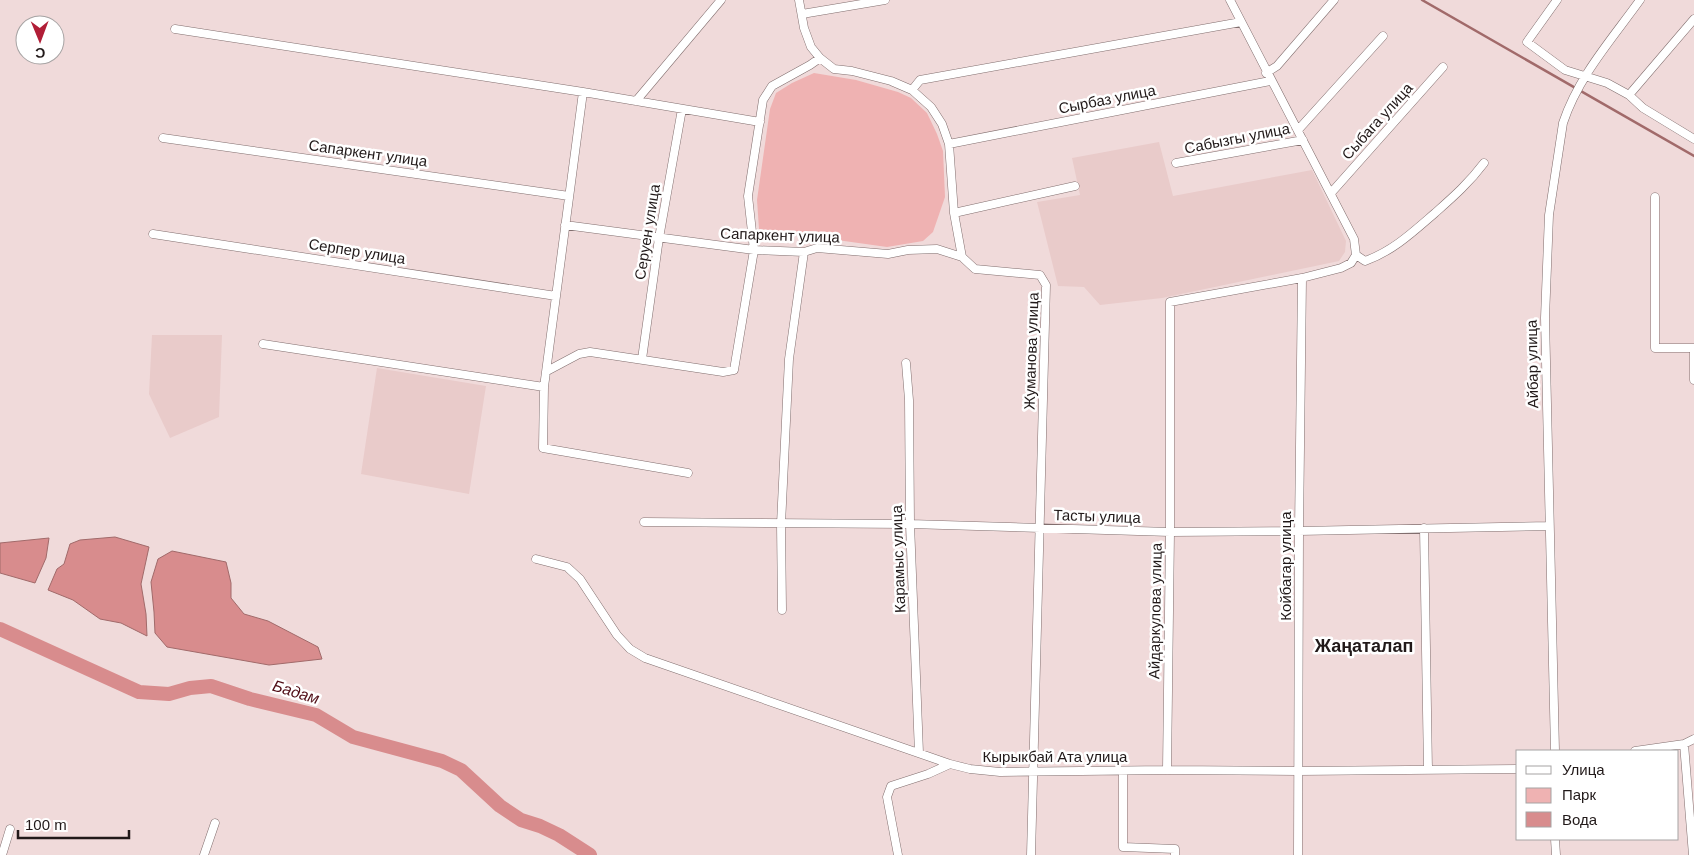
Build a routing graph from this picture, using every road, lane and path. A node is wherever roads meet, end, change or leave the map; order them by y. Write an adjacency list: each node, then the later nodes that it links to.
1 (721, 0): 21 (street)
2 (799, 0): 8 (street)
3 (885, 0): 8 (street)
4 (1230, 0): 10 (street)
5 (1334, 0): 15 (street)
6 (1557, 0): 16 (street)
7 (1640, 0): 16 (street, Айбар улица)
8 (802, 14): 13 (street)
9 (1694, 19): 20 (street)
10 (1241, 22): 15 (street); 18 (street)
11 (176, 29): 19 (street)
12 (1383, 36): 24 (street, Сабызгы улица)
13 (820, 58): 18 (street); 23 (street)
14 (1443, 68): 32 (street, Сыбага улица)
15 (1266, 73): 17 (street)
16 (1585, 76): 20 (street); 56 (street, Айбар улица)
17 (1270, 81): 24 (street); 28 (street, Сырбаз улица)
18 (912, 90): 28 (street)
19 (583, 92): 21 (street); 33 (street)
20 (1629, 95): 26 (street)
21 (636, 101): 22 (street)
22 (682, 109): 23 (street); 38 (street, Серуен улица)
23 (760, 122): 39 (street)
24 (1298, 130): 27 (street)
25 (163, 138): 33 (street, Сапаркент улица)
26 (1694, 139)
27 (1303, 140): 29 (street, Сабызгы улица); 32 (street)
28 (949, 144): 35 (street)
29 (1176, 163)
30 (1484, 163): 41 (street)
31 (1075, 186): 35 (street)
32 (1331, 194): 41 (street)
33 (569, 196): 36 (street)
34 (1655, 197): 46 (street)
35 (954, 213): 42 (street)
36 (565, 225): 38 (street, Сапаркент улица); 44 (street)
37 (154, 234): 44 (street, Серпер улица)
38 (659, 238): 39 (street, Сапаркент улица); 47 (street, Серуен улица)
39 (754, 250): 40 (street, Сапаркент улица); 47 (street)
40 (804, 252): 42 (street, Сапаркент улица); 54 (street)
41 (1356, 255): 43 (street)
42 (962, 258): 57 (street, Жуманова улица)
43 (1302, 278): 59 (street, Койбагар улица); 60 (street, Айдаркулова улица)
44 (556, 296): 49 (street)
45 (263, 344): 51 (street)
46 (1694, 348): 50 (street)
47 (642, 359): 49 (street)
48 (906, 363): 55 (street, Карамыс улица)
49 (547, 371): 51 (street)
50 (1694, 380)
51 (544, 387): 52 (street)
52 (688, 473)
53 (644, 522): 54 (street, Тасты улица)
54 (782, 524): 55 (street, Тасты улица); 62 (street)
55 (910, 524): 57 (street, Тасты улица); 67 (street, Карамыс улица)
56 (1550, 526): 58 (street, Тасты улица); 65 (street, Айбар улица)
57 (1040, 528): 60 (street, Тасты улица); 74 (street, Жуманова улица)
58 (1424, 528): 59 (street, Тасты улица); 71 (street)
59 (1298, 531): 60 (street, Тасты улица); 73 (street, Койбагар улица)
60 (1170, 532): 70 (street, Айдаркулова улица)
61 (536, 559): 67 (street, Кырыкбай Ата улица)
62 (782, 610)
63 (1694, 739): 64 (street)
64 (1684, 744): 66 (street); 85 (street)
65 (1555, 750)
66 (1642, 750)
67 (919, 753): 68 (street, Кырыкбай Ата улица)
68 (950, 764): 74 (street, Кырыкбай Ата улица); 80 (street)
69 (1516, 769): 71 (street, Кырыкбай Ата улица)
70 (1166, 770): 72 (street, Кырыкбай Ата улица); 73 (street, Кырыкбай Ата улица)
71 (1428, 770): 73 (street, Кырыкбай Ата улица)
72 (1123, 771): 74 (street, Кырыкбай Ата улица); 82 (street)
73 (1298, 771): 83 (street, Койбагар улица)
74 (1035, 772): 81 (street, Жуманова улица)
75 (215, 823): 79 (street)
76 (10, 829): 78 (street)
77 (1555, 840): 84 (street)
78 (2, 855)
79 (204, 855)
80 (898, 855)
81 (1031, 855)
82 (1175, 855)
83 (1298, 855)
84 (1556, 855)
85 (1693, 855)

